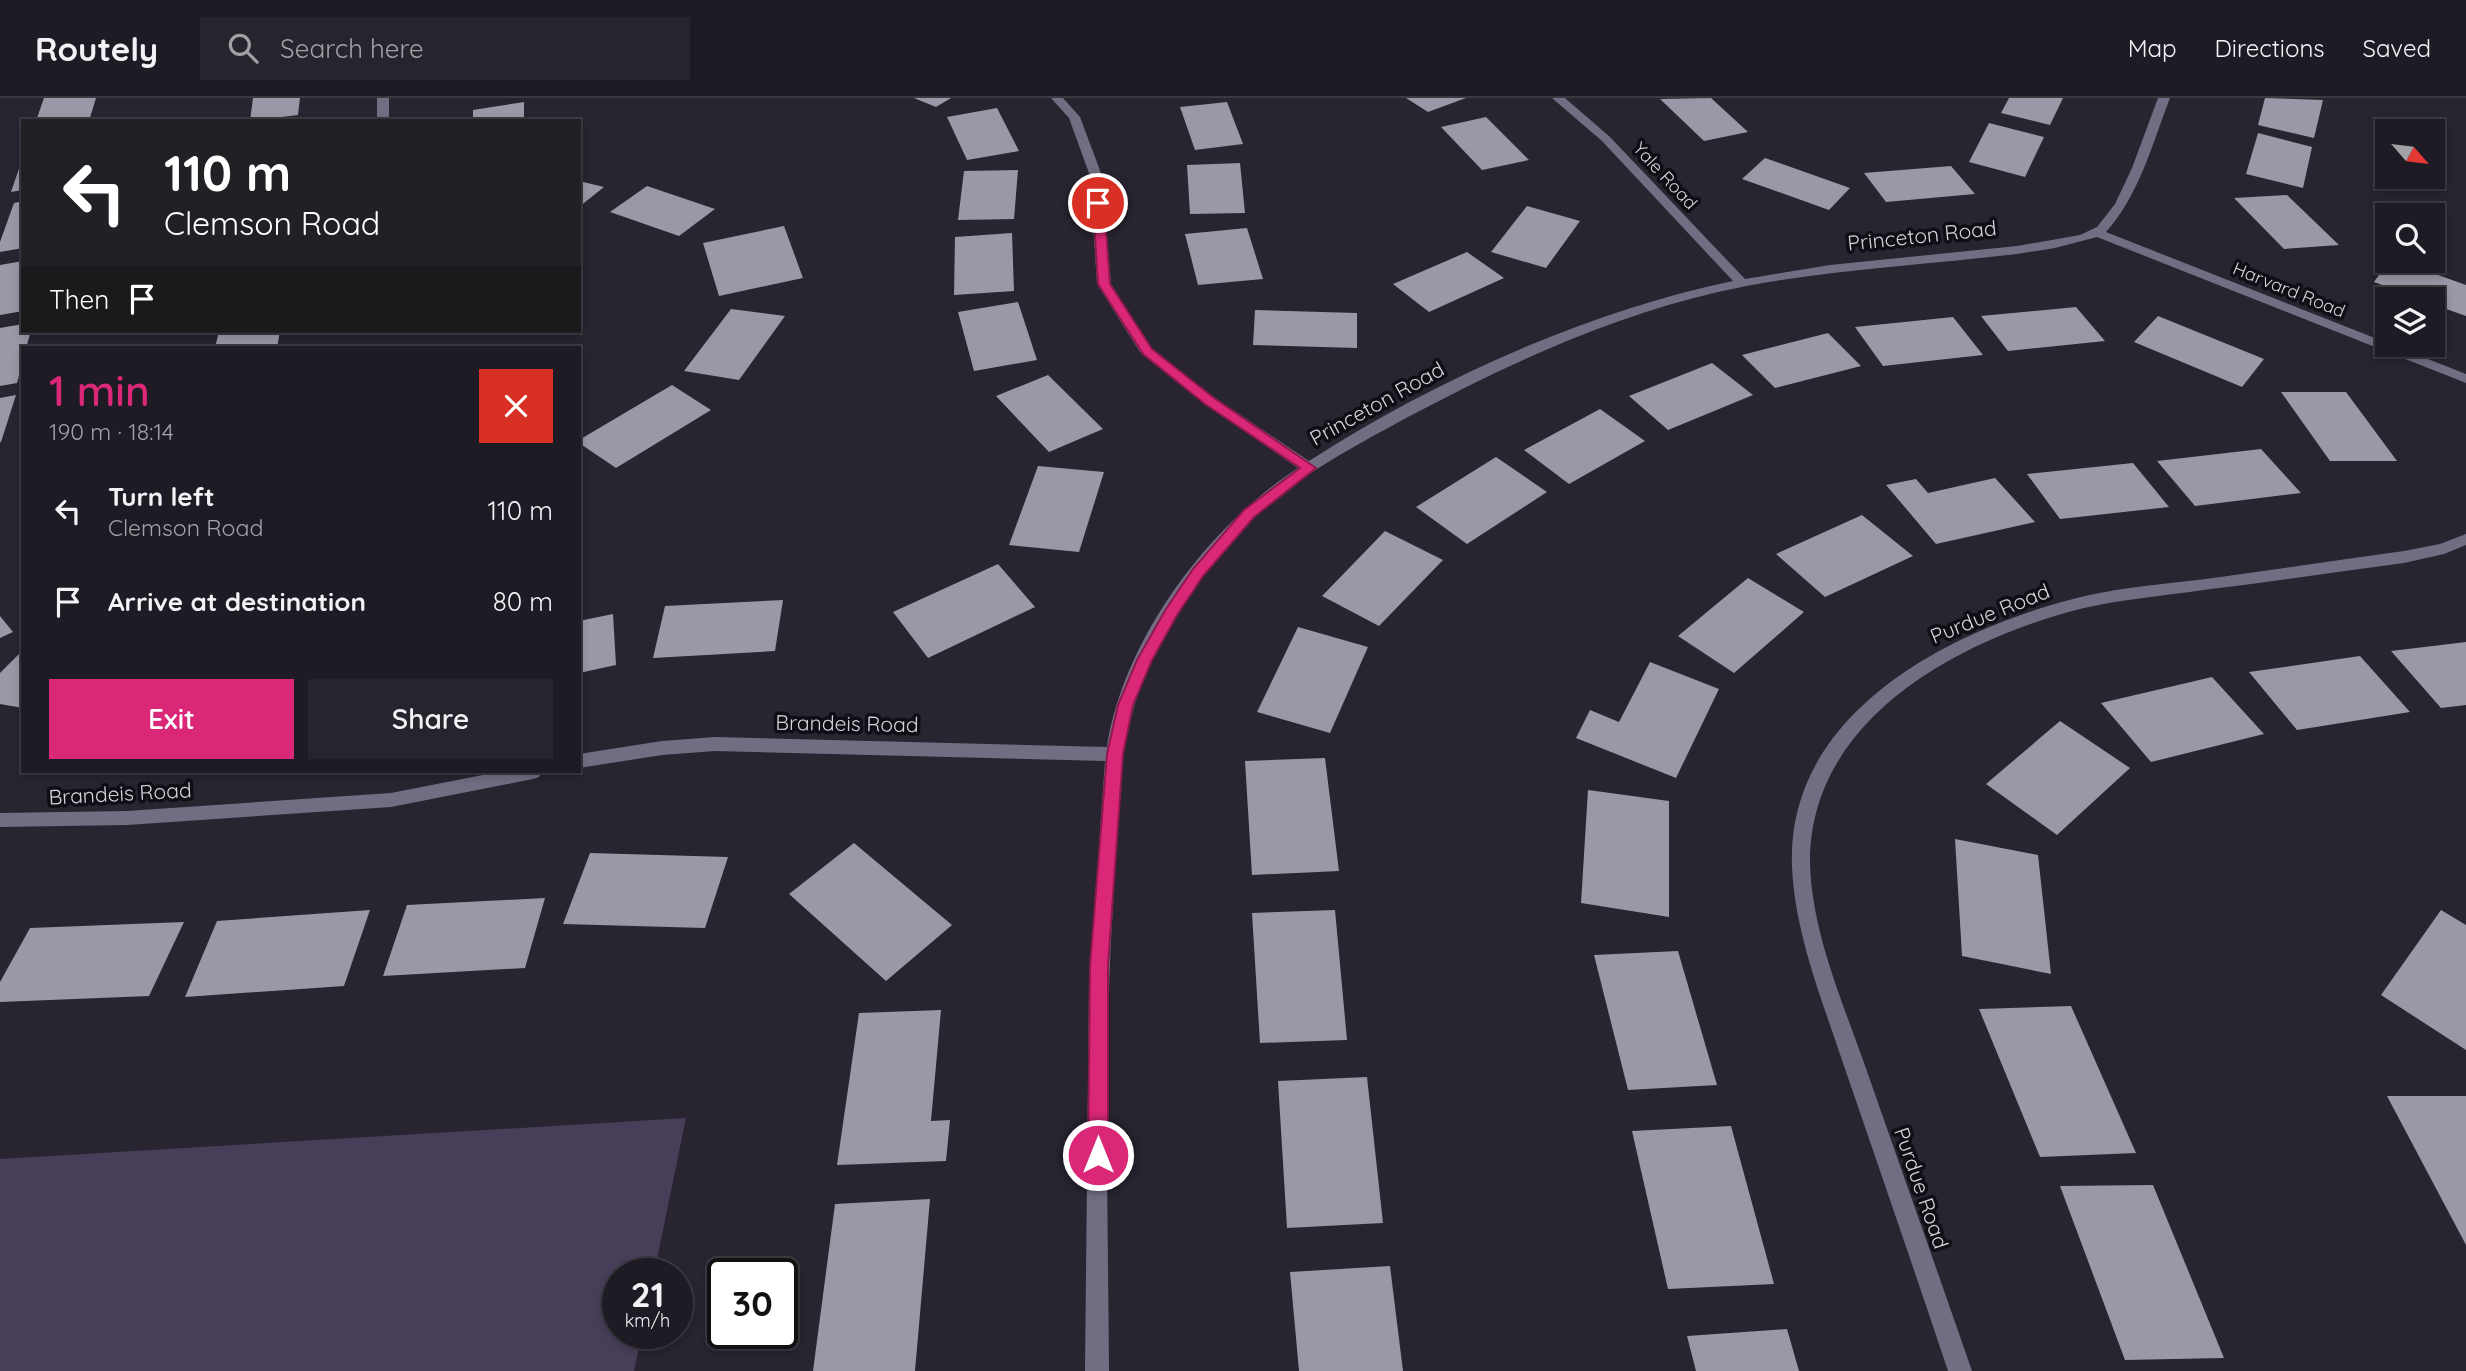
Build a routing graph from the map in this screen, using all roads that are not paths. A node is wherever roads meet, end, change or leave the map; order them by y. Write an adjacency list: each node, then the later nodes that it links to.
1 (383, 98): 5 (street)
2 (1057, 98): 9 (street)
3 (1558, 98): 7 (street, Yale Road)
4 (2164, 98): 6 (street)
5 (383, 119)
6 (2099, 233): 7 (street, Princeton Road); 8 (street, Harvard Road)
7 (1742, 284): 9 (street, Princeton Road)
8 (2466, 379)
9 (1309, 468): 11 (street, Princeton Road)
10 (2466, 539): 16 (street, Purdue Road)
11 (1115, 754): 12 (street, Brandeis Road); 15 (street, Princeton Road)
12 (581, 761)
13 (528, 773): 14 (street, Brandeis Road)
14 (0, 820)
15 (1097, 1371)
16 (1960, 1371)

